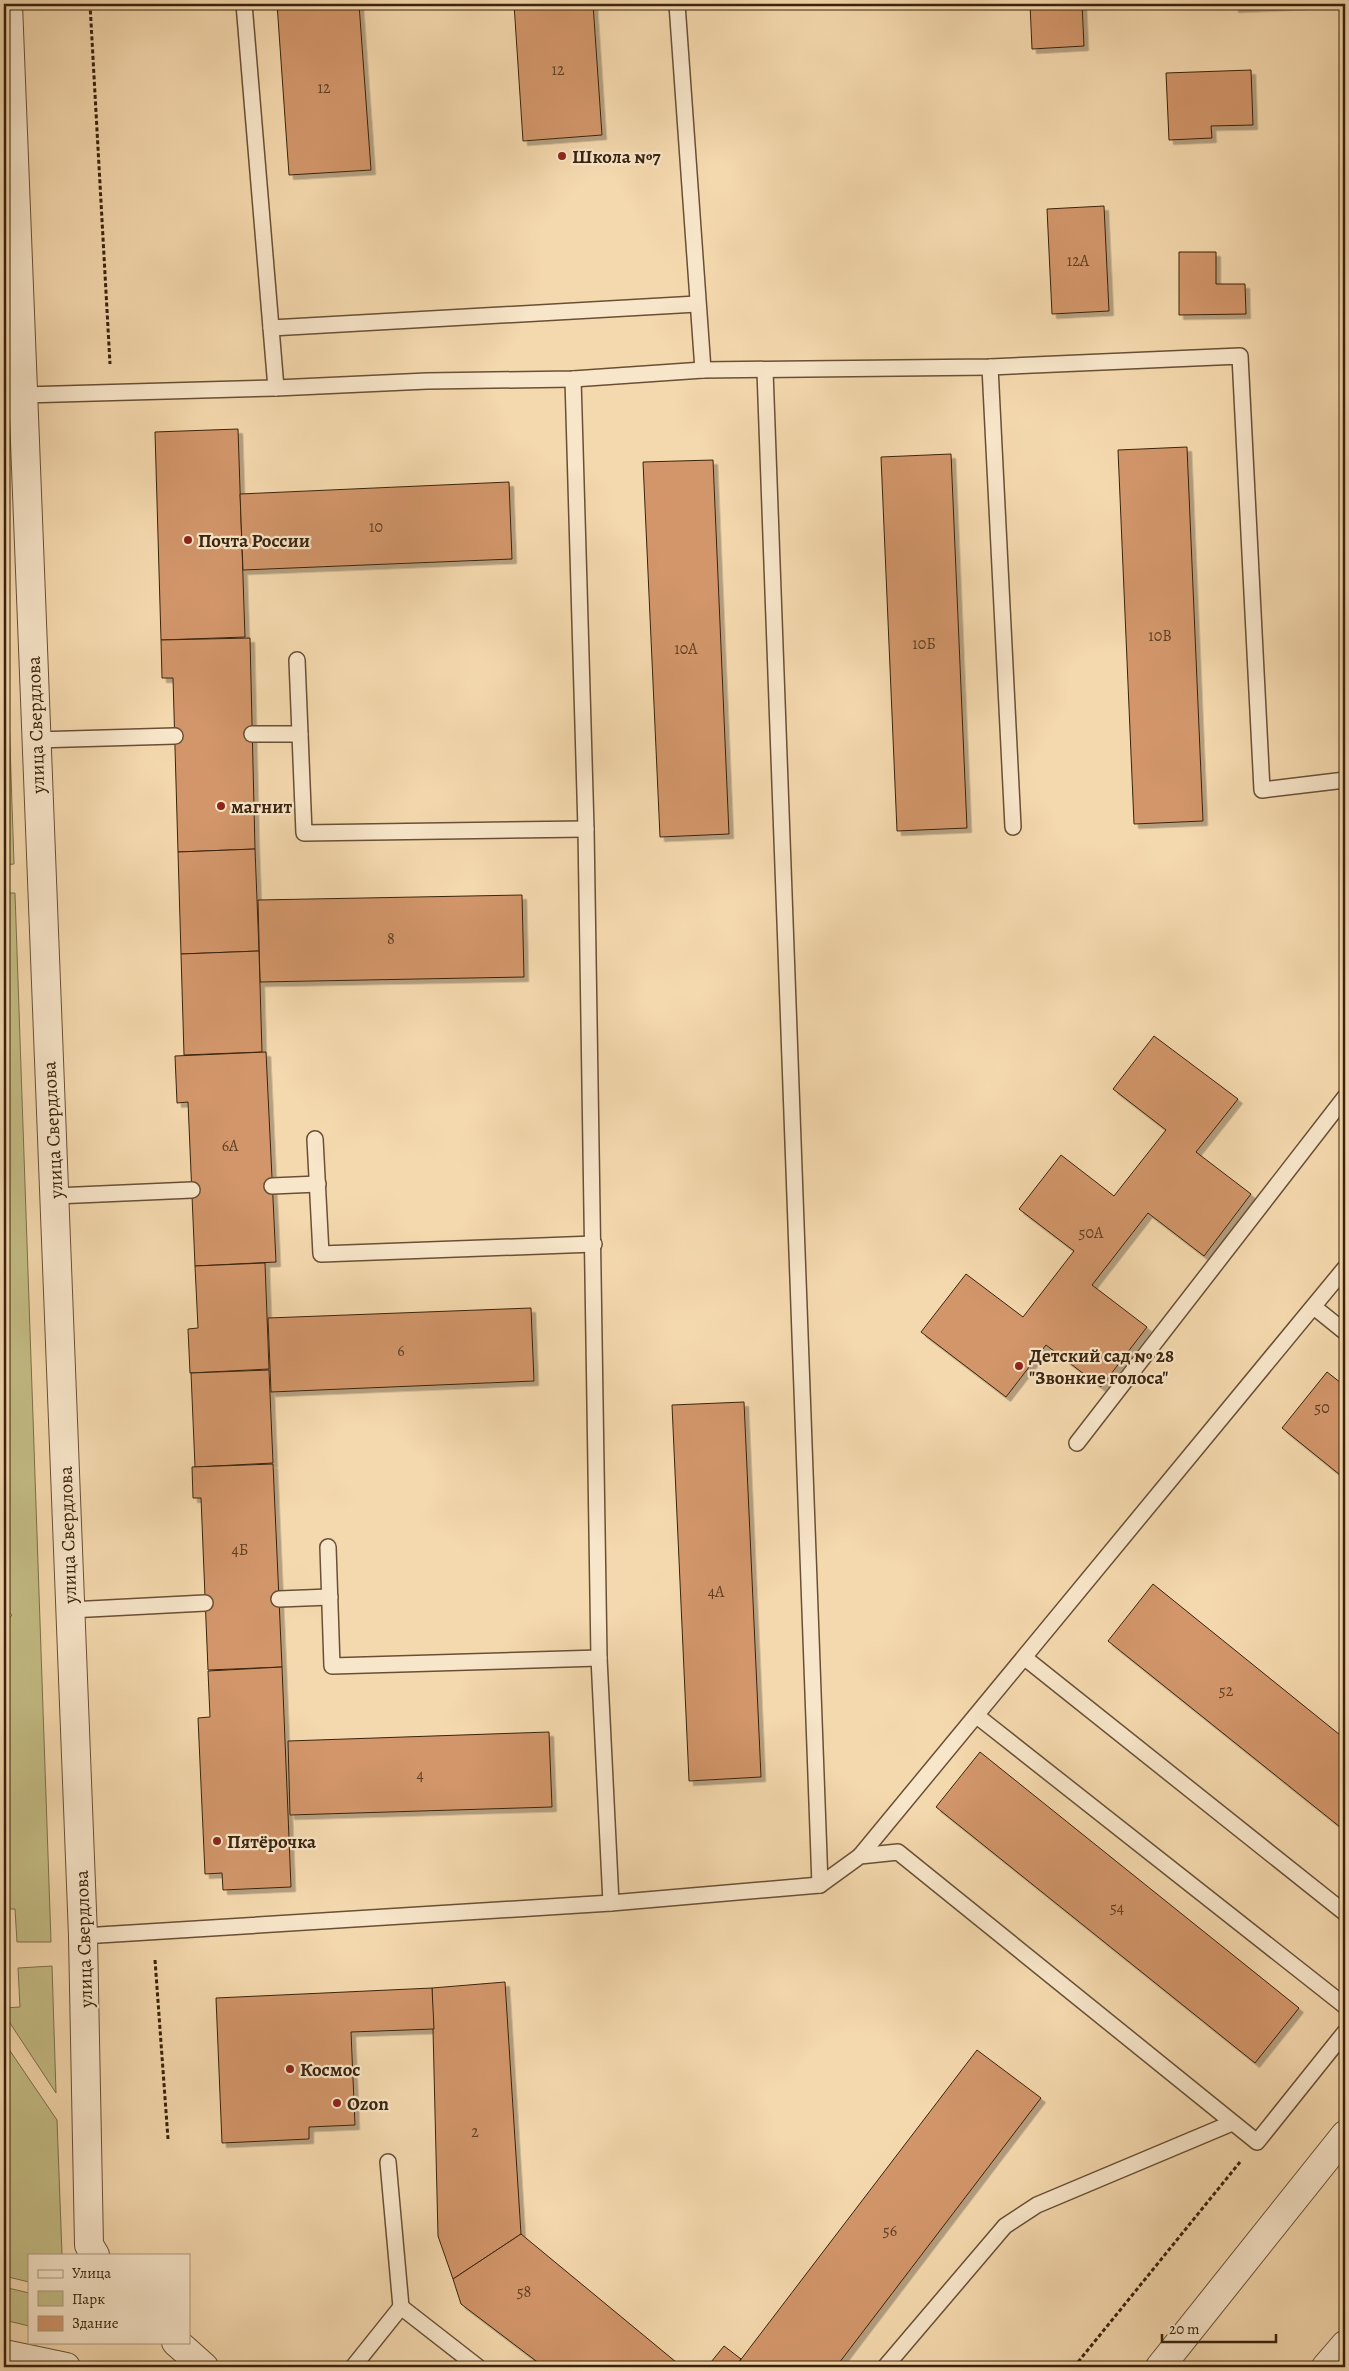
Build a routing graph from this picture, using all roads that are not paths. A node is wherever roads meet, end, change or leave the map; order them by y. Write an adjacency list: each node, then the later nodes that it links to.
1 (8, 4): 11 (street, улица Свердлова)
2 (244, 4): 5 (lane)
3 (677, 4): 4 (lane)
4 (697, 304): 5 (lane); 7 (lane)
5 (271, 328): 10 (lane)
6 (990, 367): 8 (lane); 17 (lane); 18 (lane)
7 (703, 370): 8 (lane); 9 (lane)
8 (765, 371): 40 (lane)
9 (573, 379): 10 (lane); 19 (lane)
10 (276, 388): 11 (lane)
11 (23, 395): 16 (street, улица Свердлова)
12 (297, 660): 14 (lane)
13 (252, 734): 14 (lane)
14 (300, 734): 19 (lane)
15 (174, 736): 16 (lane)
16 (35, 740): 25 (street, улица Свердлова)
17 (1345, 780)
18 (1013, 827)
19 (586, 830): 26 (lane)
20 (1345, 1098): 30 (lane)
21 (315, 1139): 22 (lane)
22 (318, 1184): 23 (lane); 26 (lane)
23 (272, 1186)
24 (192, 1190): 25 (lane)
25 (55, 1196): 35 (street, улица Свердлова)
26 (594, 1244): 36 (lane)
27 (1345, 1268): 28 (lane)
28 (1314, 1307): 29 (lane); 37 (lane)
29 (1345, 1332)
30 (1077, 1443)
31 (328, 1547): 32 (lane)
32 (330, 1597): 33 (lane); 36 (lane)
33 (279, 1599)
34 (205, 1603): 35 (lane)
35 (70, 1610): 43 (street, улица Свердлова)
36 (599, 1658): 41 (lane)
37 (1025, 1658): 38 (lane); 42 (lane)
38 (977, 1716): 39 (lane); 44 (lane)
39 (860, 1856): 40 (lane); 46 (lane)
40 (820, 1885): 41 (lane)
41 (611, 1903): 43 (lane)
42 (1345, 1913)
43 (83, 1936): 49 (street, улица Свердлова)
44 (1345, 2006)
45 (1345, 2032): 46 (lane)
46 (1232, 2123): 58 (lane)
47 (1345, 2135): 59 (street)
48 (388, 2162): 50 (lane)
49 (94, 2254)
50 (401, 2307): 56 (lane); 57 (lane)
51 (178, 2344): 55 (street)
52 (1345, 2345): 60 (street)
53 (4, 2354): 54 (street)
54 (66, 2367)
55 (204, 2367)
56 (352, 2367)
57 (478, 2367)
58 (885, 2367)
59 (1160, 2367)
60 (1326, 2367)

